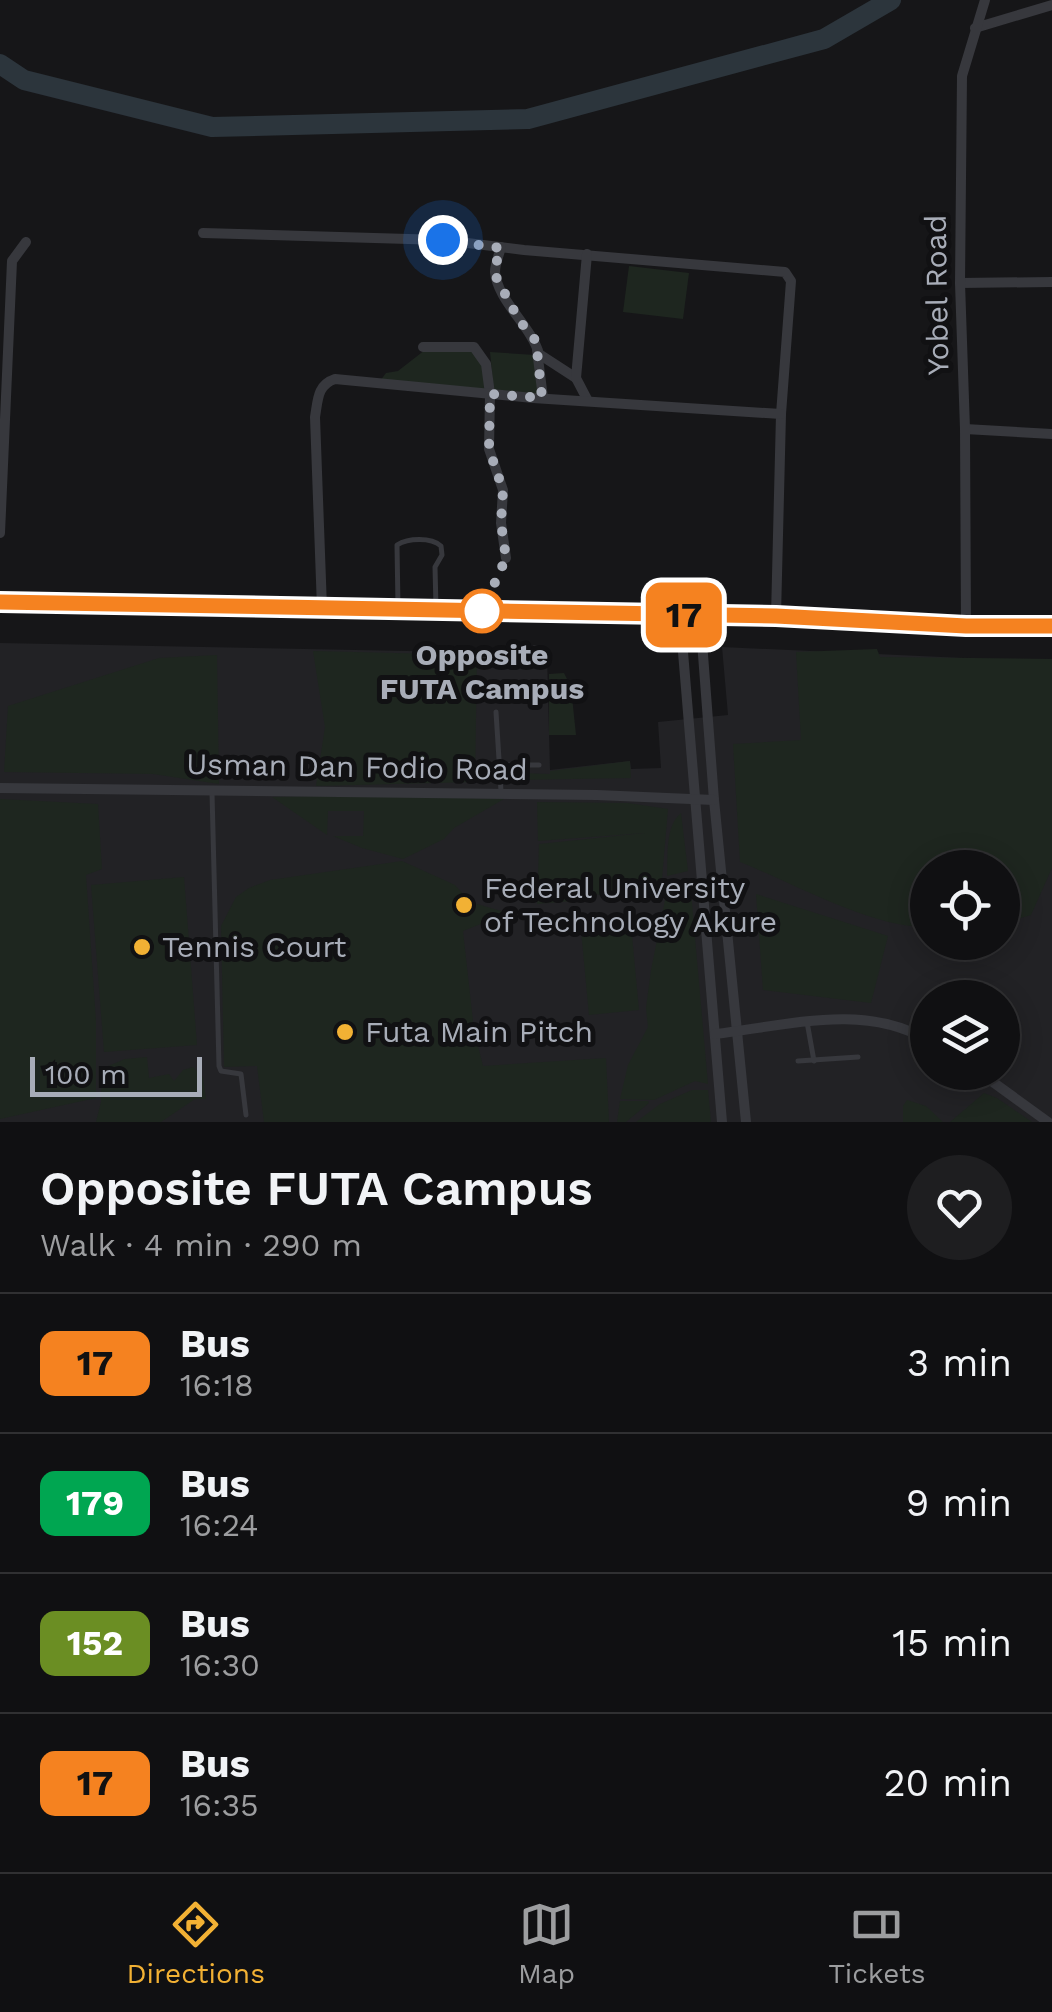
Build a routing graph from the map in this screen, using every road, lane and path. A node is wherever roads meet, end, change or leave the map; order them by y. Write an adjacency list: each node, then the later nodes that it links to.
1 (986, 0): 3 (street, Yobel Road)
2 (1052, 5): 3 (street)
3 (975, 28): 9 (street, Yobel Road)
4 (203, 233): 6 (street)
5 (26, 242): 20 (street)
6 (501, 248): 7 (street); 10 (street)
7 (586, 254): 13 (street); 17 (street)
8 (1052, 282): 9 (street)
9 (960, 283): 18 (street, Yobel Road)
10 (536, 341): 12 (street); 12 (street)
11 (423, 347): 14 (street)
12 (539, 354): 13 (street); 15 (street)
13 (576, 378): 16 (street)
14 (490, 394): 15 (street); 21 (street); 23 (street)
15 (542, 398): 16 (street)
16 (588, 400): 17 (street)
17 (781, 414): 28 (street)
18 (965, 429): 19 (street); 29 (street, Yobel Road)
19 (1052, 434)
20 (0, 533)
21 (506, 558)
22 (0, 602): 23 (highway)
23 (322, 610): 24 (highway)
24 (398, 610): 25 (highway); 25 (lane)
25 (436, 610): 27 (highway)
26 (700, 615): 27 (highway); 28 (highway); 32 (street)
27 (680, 616): 31 (street)
28 (776, 616): 29 (highway)
29 (966, 626): 30 (highway)
30 (1052, 626)
31 (686, 676): 32 (street); 39 (street)
32 (704, 676): 40 (street)
33 (496, 712): 35 (lane)
34 (539, 765): 35 (lane)
35 (499, 766): 38 (lane)
36 (0, 788): 37 (street, Usman Dan Fodio Road)
37 (212, 790): 38 (street, Usman Dan Fodio Road); 49 (lane)
38 (501, 794): 39 (street, Usman Dan Fodio Road)
39 (695, 798): 40 (street, Usman Dan Fodio Road); 44 (street)
40 (714, 800): 42 (street)
41 (807, 1022): 42 (street); 43 (street); 46 (lane)
42 (736, 1032): 44 (street); 51 (street)
43 (910, 1033)
44 (715, 1034): 50 (street)
45 (858, 1057): 46 (lane)
46 (814, 1061): 47 (lane)
47 (798, 1062)
48 (1004, 1090): 52 (street)
49 (246, 1115)
50 (722, 1122)
51 (746, 1122)
52 (1048, 1122)

